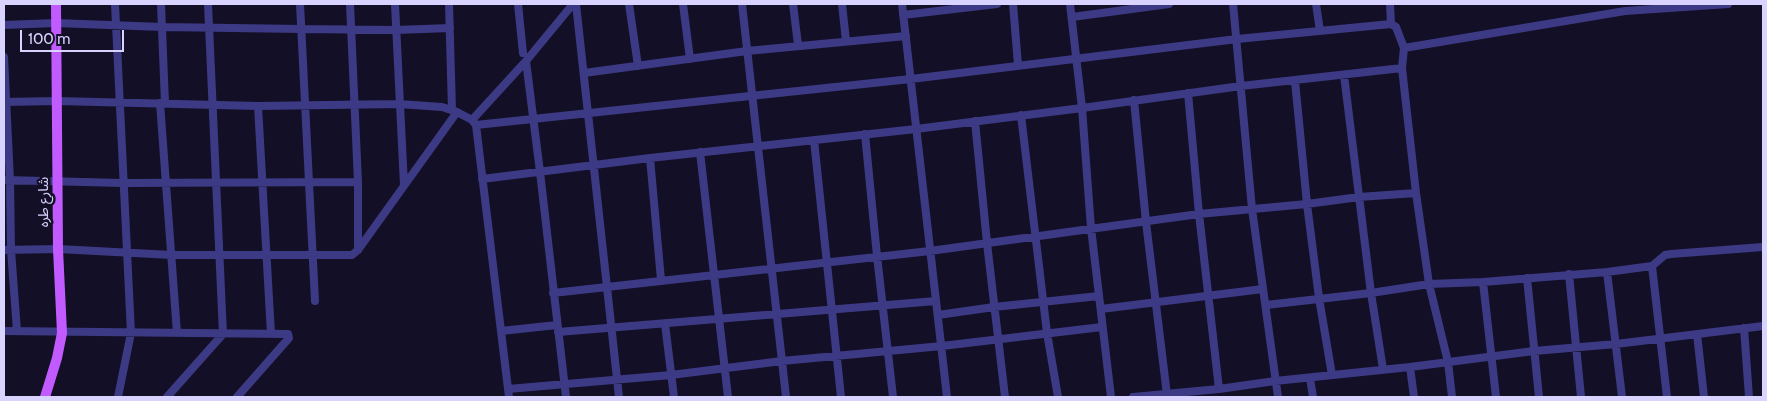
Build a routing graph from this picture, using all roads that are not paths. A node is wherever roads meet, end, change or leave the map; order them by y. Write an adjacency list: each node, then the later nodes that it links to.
1 (56, 4): 28 (main road, شارع طره)
2 (115, 4): 31 (street)
3 (161, 4): 32 (street)
4 (208, 4): 33 (street)
5 (300, 4): 35 (street)
6 (350, 4): 36 (street)
7 (394, 4): 37 (street)
8 (449, 4): 34 (street)
9 (518, 4): 45 (street)
10 (574, 4): 49 (street); 53 (street)
11 (629, 4): 51 (street)
12 (683, 4): 47 (street)
13 (742, 4): 44 (street)
14 (793, 4): 42 (street)
15 (842, 4): 41 (street)
16 (902, 4): 26 (street)
17 (997, 4): 26 (street)
18 (1013, 4): 50 (street)
19 (1070, 4): 27 (street)
20 (1169, 4): 25 (street)
21 (1233, 4): 40 (street)
22 (1316, 4): 38 (street)
23 (1390, 4): 29 (street)
24 (1728, 4): 43 (street)
25 (1121, 7): 27 (street)
26 (903, 15): 39 (street)
27 (1072, 17): 48 (street)
28 (56, 23): 30 (street); 31 (street); 61 (main road, شارع طره)
29 (1391, 24): 38 (street); 43 (street)
30 (4, 25)
31 (116, 25): 32 (street); 63 (street)
32 (162, 27): 33 (street); 64 (street)
33 (209, 27): 35 (street); 65 (street)
34 (450, 28): 37 (street); 71 (street)
35 (302, 29): 36 (street); 67 (street)
36 (351, 30): 37 (street); 68 (street)
37 (396, 30): 66 (street)
38 (1320, 31): 40 (street)
39 (906, 36): 41 (street); 55 (street)
40 (1237, 39): 48 (street); 57 (street)
41 (846, 41): 42 (street)
42 (798, 45): 44 (street)
43 (1404, 48): 52 (street)
44 (747, 51): 47 (street); 59 (street)
45 (523, 53)
46 (4, 57): 62 (street)
47 (690, 59): 51 (street)
48 (1076, 59): 50 (street); 70 (street)
49 (526, 61): 74 (street); 76 (street)
50 (1018, 65): 55 (street)
51 (638, 66): 53 (street)
52 (1402, 68): 54 (street); 95 (street)
53 (584, 73): 72 (street)
54 (1344, 75): 56 (street); 96 (street)
55 (910, 79): 59 (street); 77 (street)
56 (1295, 81): 57 (street); 97 (street)
57 (1241, 86): 58 (street); 98 (street)
58 (1188, 93): 60 (street); 99 (street)
59 (752, 95): 72 (street); 80 (street)
60 (1134, 100): 70 (street); 100 (street)
61 (57, 101): 62 (street); 63 (street); 87 (main road, شارع طره)
62 (5, 102): 86 (street)
63 (120, 103): 64 (street); 89 (street)
64 (163, 103): 65 (street); 88 (street)
65 (213, 104): 69 (street); 90 (street)
66 (399, 104): 68 (street); 71 (street); 94 (street)
67 (306, 105): 68 (street); 69 (street); 93 (street)
68 (355, 105): 92 (street)
69 (258, 106): 91 (street)
70 (1082, 108): 73 (street); 101 (street)
71 (454, 111): 76 (street); 94 (street)
72 (588, 113): 74 (street); 83 (street)
73 (1021, 115): 75 (street); 102 (street)
74 (534, 120): 76 (street); 84 (street)
75 (974, 121): 77 (street); 103 (street)
76 (474, 122): 85 (street)
77 (916, 129): 78 (street); 108 (street)
78 (865, 134): 79 (street); 114 (street)
79 (814, 140): 80 (street); 115 (street)
80 (758, 147): 81 (street); 117 (street)
81 (700, 152): 82 (street); 120 (street)
82 (650, 158): 83 (street); 122 (street)
83 (594, 164): 84 (street); 125 (street)
84 (540, 172): 85 (street); 127 (street)
85 (482, 178): 152 (street)
86 (7, 180): 87 (street); 106 (street)
87 (58, 181): 89 (street); 105 (main road, شارع طره)
88 (166, 181): 89 (street); 90 (street); 110 (street)
89 (123, 182): 109 (street)
90 (217, 182): 91 (street); 111 (street)
91 (263, 182): 93 (street); 113 (street)
92 (358, 182): 93 (street); 107 (street)
93 (310, 183): 112 (street)
94 (404, 185): 107 (street)
95 (1416, 193): 96 (street); 124 (street)
96 (1359, 197): 97 (street); 128 (street)
97 (1307, 204): 98 (street); 131 (street)
98 (1252, 209): 99 (street); 126 (street)
99 (1199, 214): 100 (street); 130 (street)
100 (1146, 222): 101 (street); 135 (street)
101 (1091, 228): 102 (street); 129 (street)
102 (1036, 237): 103 (street); 134 (street)
103 (987, 243): 108 (street); 138 (street)
104 (1763, 247): 116 (street)
105 (58, 249): 106 (street); 109 (street); 153 (main road, شارع طره)
106 (7, 250): 151 (street)
107 (358, 250): 112 (street)
108 (930, 251): 114 (street); 133 (street)
109 (127, 253): 110 (street); 154 (street)
110 (172, 255): 111 (street); 155 (street)
111 (220, 255): 113 (street); 157 (street)
112 (314, 255): 113 (street); 132 (street)
113 (267, 256): 158 (street)
114 (877, 256): 115 (street); 136 (street)
115 (827, 262): 117 (street); 140 (street)
116 (1652, 266): 118 (street); 160 (street)
117 (771, 268): 120 (street); 141 (street)
118 (1607, 272): 119 (street); 162 (street)
119 (1569, 274): 121 (street); 164 (street)
120 (713, 275): 122 (street); 143 (street)
121 (1527, 278): 123 (street); 166 (street)
122 (661, 280): 125 (street)
123 (1483, 282): 124 (street); 168 (street)
124 (1429, 284): 128 (street); 170 (street)
125 (607, 286): 127 (street); 147 (street)
126 (1263, 289): 130 (street); 137 (street)
127 (553, 293): 149 (street)
128 (1371, 293): 131 (street); 173 (street)
129 (1099, 296): 134 (street); 139 (street)
130 (1208, 296): 135 (street); 181 (street)
131 (1319, 298): 137 (street); 175 (street)
132 (315, 301)
133 (936, 302): 136 (street); 142 (street)
134 (1044, 302): 138 (street); 156 (street)
135 (1156, 303): 139 (street); 184 (street)
136 (882, 305): 140 (street); 165 (street)
137 (1266, 305): 178 (street)
138 (994, 307): 142 (street); 161 (street)
139 (1101, 309): 146 (street)
140 (832, 310): 141 (street); 167 (street)
141 (777, 314): 143 (street); 169 (street)
142 (938, 315): 163 (street)
143 (719, 319): 144 (street); 172 (street)
144 (665, 324): 147 (street); 174 (street)
145 (1763, 326): 148 (street)
146 (1102, 327): 156 (street); 200 (street)
147 (612, 328): 149 (street); 177 (street)
148 (1744, 328): 159 (street); 213 (street)
149 (558, 329): 152 (street); 179 (street)
150 (4, 331): 151 (street)
151 (17, 331): 153 (street)
152 (501, 331): 182 (street)
153 (62, 333): 154 (street); 186 (main road, شارع طره)
154 (131, 333): 155 (street); 187 (street)
155 (177, 333): 157 (street)
156 (1048, 333): 161 (street); 199 (street)
157 (223, 334): 158 (street); 188 (street)
158 (271, 334): 189 (street)
159 (1698, 334): 160 (street); 212 (street)
160 (1661, 338): 162 (street); 211 (street)
161 (998, 339): 163 (street); 198 (street)
162 (1616, 344): 164 (street); 210 (street)
163 (942, 346): 165 (street); 197 (street)
164 (1575, 347): 166 (street); 209 (street)
165 (888, 351): 167 (street); 196 (street)
166 (1534, 351): 168 (street); 208 (street)
167 (837, 356): 169 (street); 195 (street)
168 (1491, 358): 170 (street); 207 (street)
169 (782, 361): 172 (street); 194 (street)
170 (1448, 362): 171 (street); 206 (street)
171 (1410, 367): 173 (street); 205 (street)
172 (725, 369): 174 (street); 193 (street)
173 (1383, 369): 175 (street)
174 (672, 375): 177 (street); 192 (street)
175 (1332, 375): 176 (street)
176 (1310, 378): 178 (street); 204 (street)
177 (617, 380): 179 (street); 191 (street)
178 (1275, 381): 180 (street); 203 (street)
179 (564, 385): 182 (street); 190 (street)
180 (1237, 387): 181 (street); 202 (street)
181 (1219, 389): 183 (street)
182 (509, 393)
183 (1208, 394): 184 (street)
184 (1167, 395): 185 (street)
185 (1155, 396): 201 (street)
186 (45, 397)
187 (118, 397)
188 (167, 397)
189 (237, 397)
190 (566, 397)
191 (620, 397)
192 (674, 397)
193 (728, 397)
194 (786, 397)
195 (841, 397)
196 (893, 397)
197 (947, 397)
198 (1005, 397)
199 (1058, 397)
200 (1111, 397)
201 (1133, 397)
202 (1238, 397)
203 (1278, 397)
204 (1312, 397)
205 (1414, 397)
206 (1452, 397)
207 (1496, 397)
208 (1539, 397)
209 (1581, 397)
210 (1622, 397)
211 (1667, 397)
212 (1704, 397)
213 (1749, 397)

